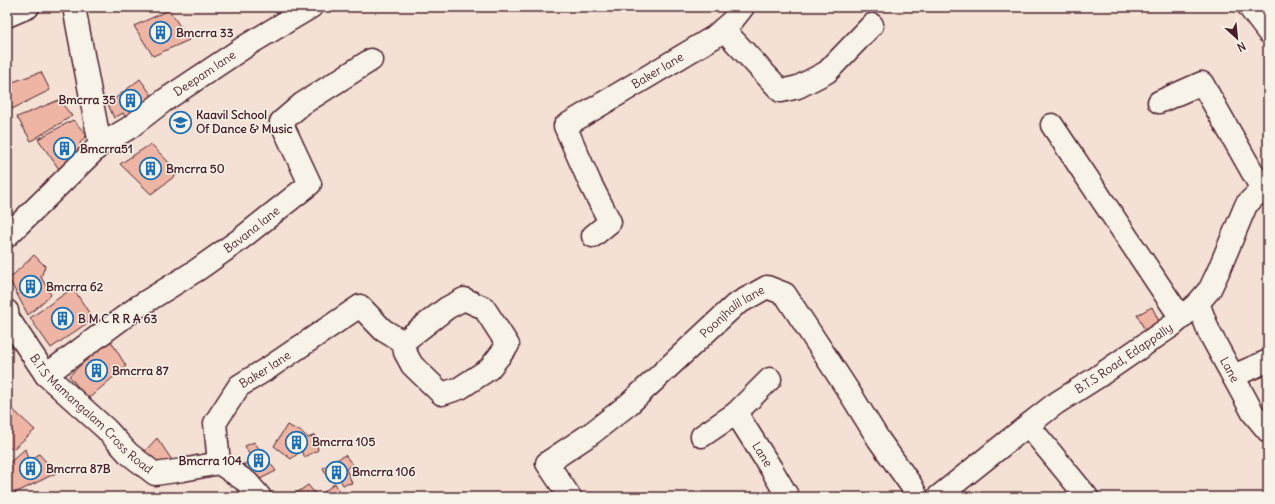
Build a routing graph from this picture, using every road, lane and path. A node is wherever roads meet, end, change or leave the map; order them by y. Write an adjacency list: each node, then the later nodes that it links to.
1 (28, 7): 6 (street)
2 (74, 7): 13 (street)
3 (311, 7): 13 (street, Deepam lane)
4 (743, 7): 8 (street, Baker lane)
5 (1249, 7): 9 (street)
6 (7, 16)
7 (872, 25): 8 (street)
8 (723, 29): 16 (street, Baker lane)
9 (1268, 32)
10 (371, 60): 22 (street, Bavana lane)
11 (1159, 102): 14 (street)
12 (1052, 125): 19 (street)
13 (100, 145): 15 (street)
14 (1265, 187): 17 (street, B.T.S Road, Edappally)
15 (7, 236)
16 (593, 236)
17 (1198, 303): 19 (street, B.T.S Road, Edappally); 23 (street, Lane)
18 (7, 311): 22 (street, B.T.S Mamangalam Cross Road)
19 (1181, 318): 26 (street, B.T.S Road, Edappally)
20 (403, 342): 20 (street); 29 (street, Baker lane)
21 (1268, 361): 23 (street)
22 (46, 374): 29 (street, B.T.S Mamangalam Cross Road)
23 (1233, 376): 27 (street, Lane)
24 (770, 379): 25 (street)
25 (736, 413): 28 (street); 32 (street, Lane)
26 (1028, 425): 34 (street, B.T.S Road, Edappally); 35 (street)
27 (1268, 431)
28 (702, 436)
29 (219, 463): 30 (street)
30 (260, 497)
31 (570, 497): 33 (street, Poonjhalil lane)
32 (788, 497)
33 (917, 497)
34 (938, 497)
35 (1087, 497)

